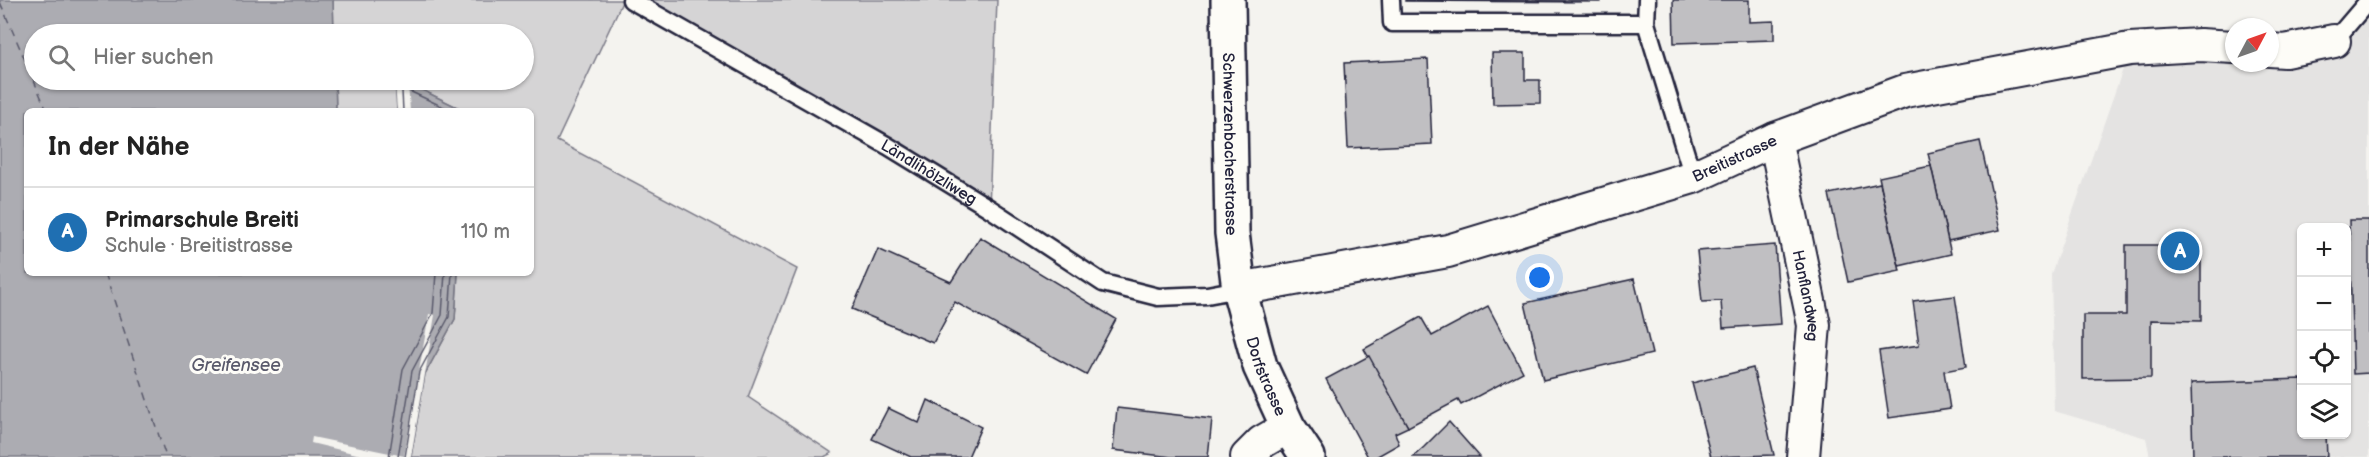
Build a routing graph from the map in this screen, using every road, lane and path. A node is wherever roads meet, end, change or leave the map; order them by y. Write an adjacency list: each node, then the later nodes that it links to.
1 (630, 0): 12 (lane, Ländlihölzliweg)
2 (1228, 0): 12 (street, Schwerzenbacherstrasse)
3 (1391, 0): 6 (lane)
4 (1647, 0): 6 (lane)
5 (2369, 0): 7 (lane)
6 (1646, 23): 11 (lane)
7 (2334, 41): 9 (street)
8 (2225, 46): 10 (street, Breitistrasse)
9 (2279, 51)
10 (1775, 139): 11 (street, Breitistrasse); 16 (street, Hanflandweg)
11 (1693, 177): 12 (street, Breitistrasse)
12 (1239, 289): 13 (street, Dorfstrasse)
13 (1288, 427): 14 (street); 15 (street, Dorfstrasse)
14 (1247, 457)
15 (1308, 457)
16 (1803, 457)

